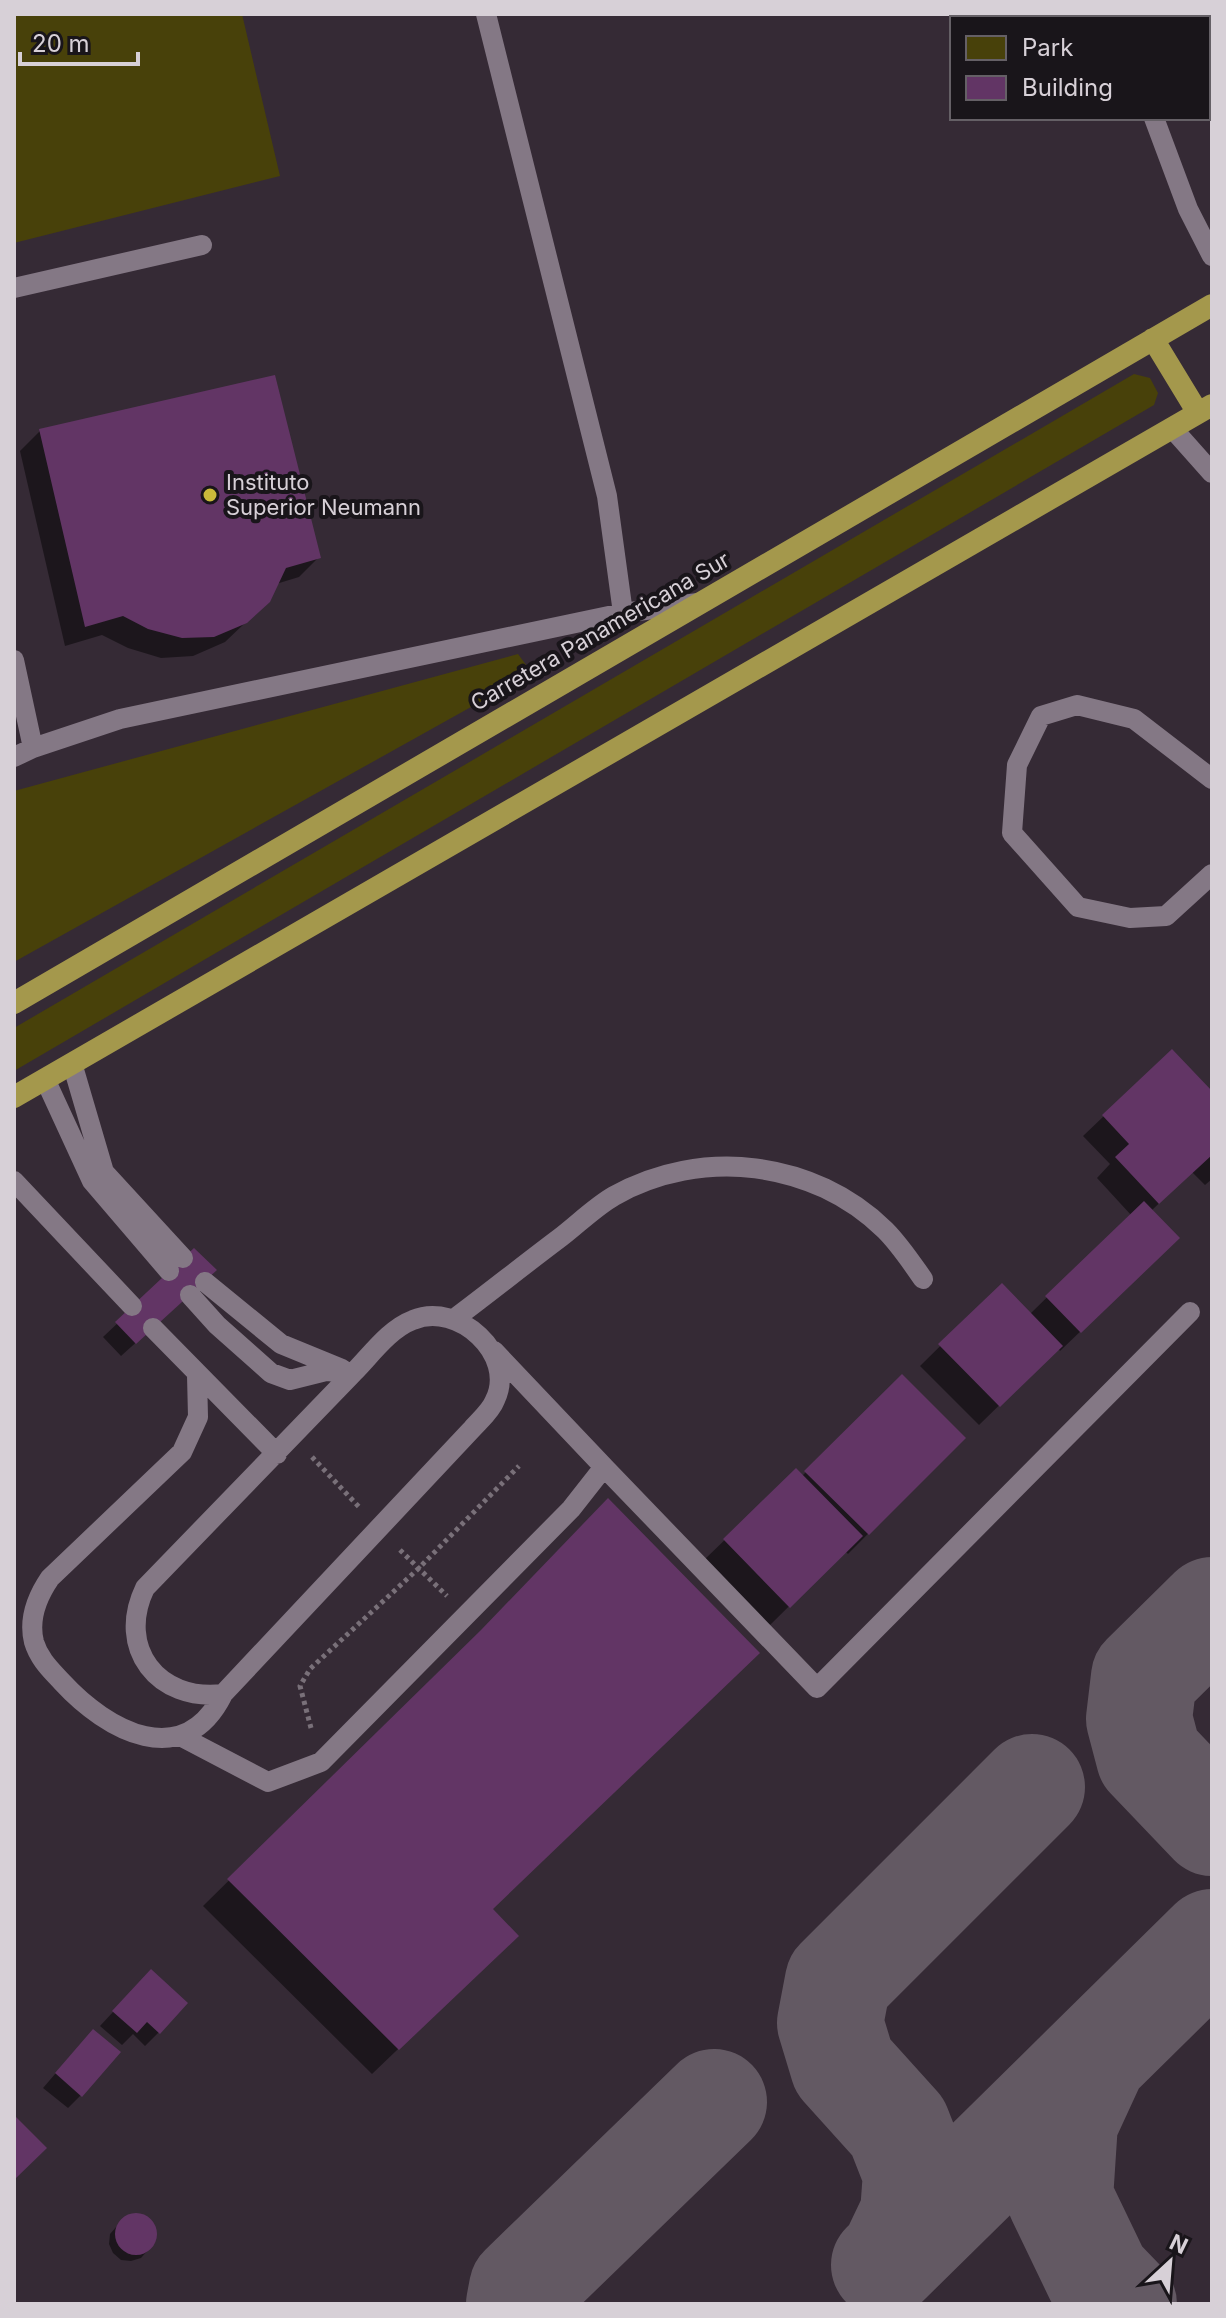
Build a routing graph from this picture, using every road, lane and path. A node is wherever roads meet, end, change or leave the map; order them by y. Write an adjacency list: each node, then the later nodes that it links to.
1 (486, 14): 12 (lane)
2 (1155, 120): 4 (lane)
3 (202, 245): 5 (lane)
4 (1212, 256)
5 (14, 288)
6 (1212, 305): 7 (highway, Carretera Panamericana Sur)
7 (1153, 339): 8 (highway); 11 (highway, Carretera Panamericana Sur)
8 (1205, 409): 9 (highway)
9 (1172, 428): 10 (lane); 19 (highway)
10 (1212, 473)
11 (702, 602): 12 (lane); 18 (highway, Carretera Panamericana Sur)
12 (623, 613): 14 (lane)
13 (14, 660): 14 (lane)
14 (33, 748): 15 (lane)
15 (14, 757)
16 (1212, 779): 17 (lane)
17 (1212, 874)
18 (14, 1003)
19 (72, 1063): 20 (highway); 20 (lane)
20 (45, 1079): 21 (highway)
21 (14, 1097)
22 (14, 1181): 24 (lane)
23 (923, 1279): 26 (lane)
24 (132, 1306)
25 (1190, 1312): 34 (lane)
26 (454, 1319): 28 (lane); 29 (lane)
27 (153, 1328): 30 (lane)
28 (484, 1340): 34 (lane); 35 (lane)
29 (353, 1373): 29 (lane); 31 (lane)
30 (197, 1375): 32 (lane); 39 (lane)
31 (293, 1436): 32 (lane); 35 (path)
32 (277, 1454): 38 (lane)
33 (519, 1466): 36 (path)
34 (604, 1467): 37 (lane)
35 (379, 1528): 36 (path); 38 (lane)
36 (419, 1568): 37 (path); 40 (path)
37 (466, 1615): 40 (lane)
38 (223, 1694): 39 (lane)
39 (180, 1736): 40 (lane)
40 (321, 1762)

